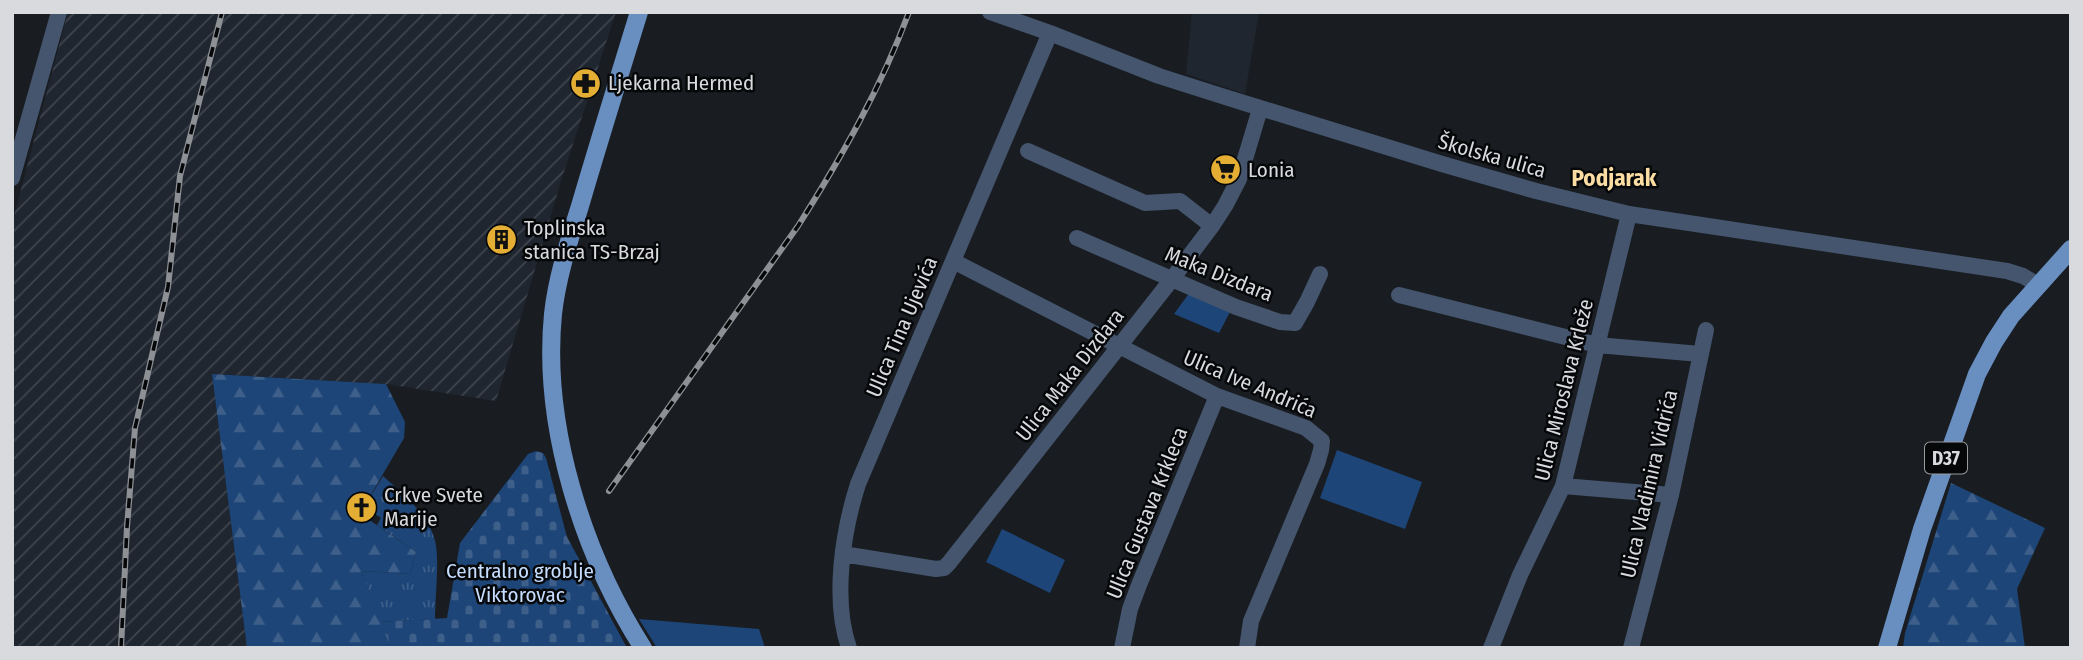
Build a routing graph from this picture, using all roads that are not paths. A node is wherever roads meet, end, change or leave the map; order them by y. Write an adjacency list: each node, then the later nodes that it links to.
1 (59, 12): 7 (street)
2 (639, 12): 25 (main road)
3 (990, 12): 4 (street, Školska ulica)
4 (1050, 33): 5 (street, Školska ulica); 12 (street, Ulica Tina Ujevića)
5 (1260, 109): 8 (street, Školska ulica); 9 (street, Ulica Maka Dizdara)
6 (1028, 151): 9 (street, Maka Dizdara)
7 (12, 178)
8 (1629, 214): 15 (street, Školska ulica); 18 (street, Ulica Miroslava Krleže)
9 (1212, 226): 14 (street, Ulica Maka Dizdara)
10 (1077, 238): 14 (street, Maka Dizdara)
11 (2071, 249): 15 (main road, D37)
12 (953, 261): 19 (street, Ulica Ive Andrića); 24 (street, Ulica Tina Ujevića)
13 (1320, 274): 14 (street, Maka Dizdara)
14 (1172, 279): 19 (street, Ulica Maka Dizdara)
15 (2038, 285): 31 (main road, D37)
16 (1399, 295): 18 (street)
17 (1706, 330): 20 (street, Ulica Vladimira Vidrića)
18 (1597, 345): 20 (street); 22 (street, Ulica Miroslava Krleže)
19 (1119, 346): 21 (street, Ulica Ive Andrića); 24 (street, Ulica Maka Dizdara)
20 (1700, 354): 23 (street, Ulica Vladimira Vidrića)
21 (1217, 396): 27 (street, Ulica Gustava Krkleca); 28 (street, Ulica Ive Andrića)
22 (1563, 486): 23 (street); 29 (street, Ulica Miroslava Krleže)
23 (1671, 495): 30 (street, Ulica Vladimira Vidrića)
24 (843, 554): 26 (street, Ulica Tina Ujevića)
25 (643, 648)
26 (849, 648)
27 (1122, 648)
28 (1247, 648)
29 (1491, 648)
30 (1631, 648)
31 (1887, 648)

